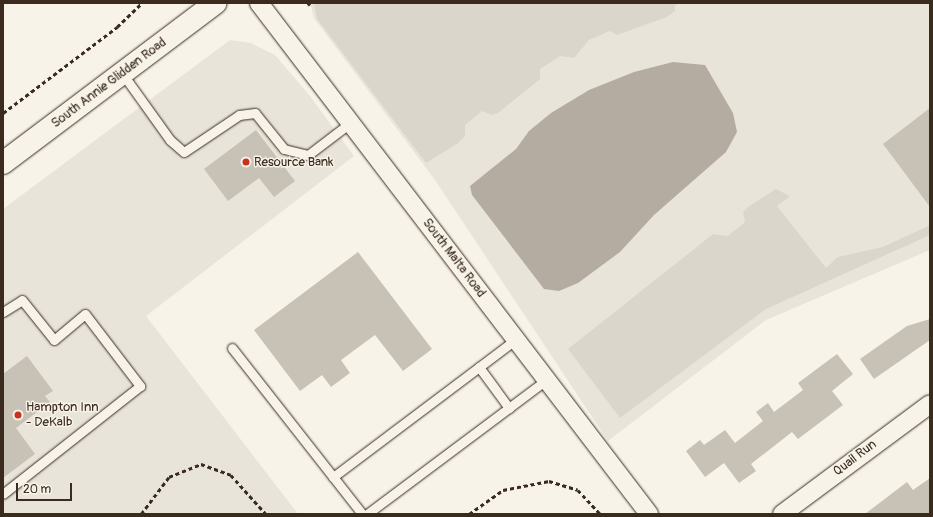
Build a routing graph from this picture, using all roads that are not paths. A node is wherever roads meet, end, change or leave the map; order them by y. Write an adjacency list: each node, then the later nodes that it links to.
1 (215, 3): 3 (main road, South Annie Glidden Road)
2 (259, 3): 4 (street, South Malta Road)
3 (122, 73): 4 (lane); 5 (main road, South Annie Glidden Road)
4 (350, 122): 7 (street, South Malta Road)
5 (3, 163)
6 (3, 312): 14 (lane)
7 (516, 339): 9 (lane); 10 (street, South Malta Road)
8 (232, 348): 13 (lane)
9 (479, 367): 12 (lane); 13 (lane)
10 (545, 381): 12 (lane); 17 (street, South Malta Road)
11 (930, 404): 18 (street, Quail Run)
12 (509, 408): 16 (lane)
13 (333, 477): 15 (lane)
14 (3, 494)
15 (362, 514)
16 (367, 514)
17 (650, 514)
18 (782, 514)

